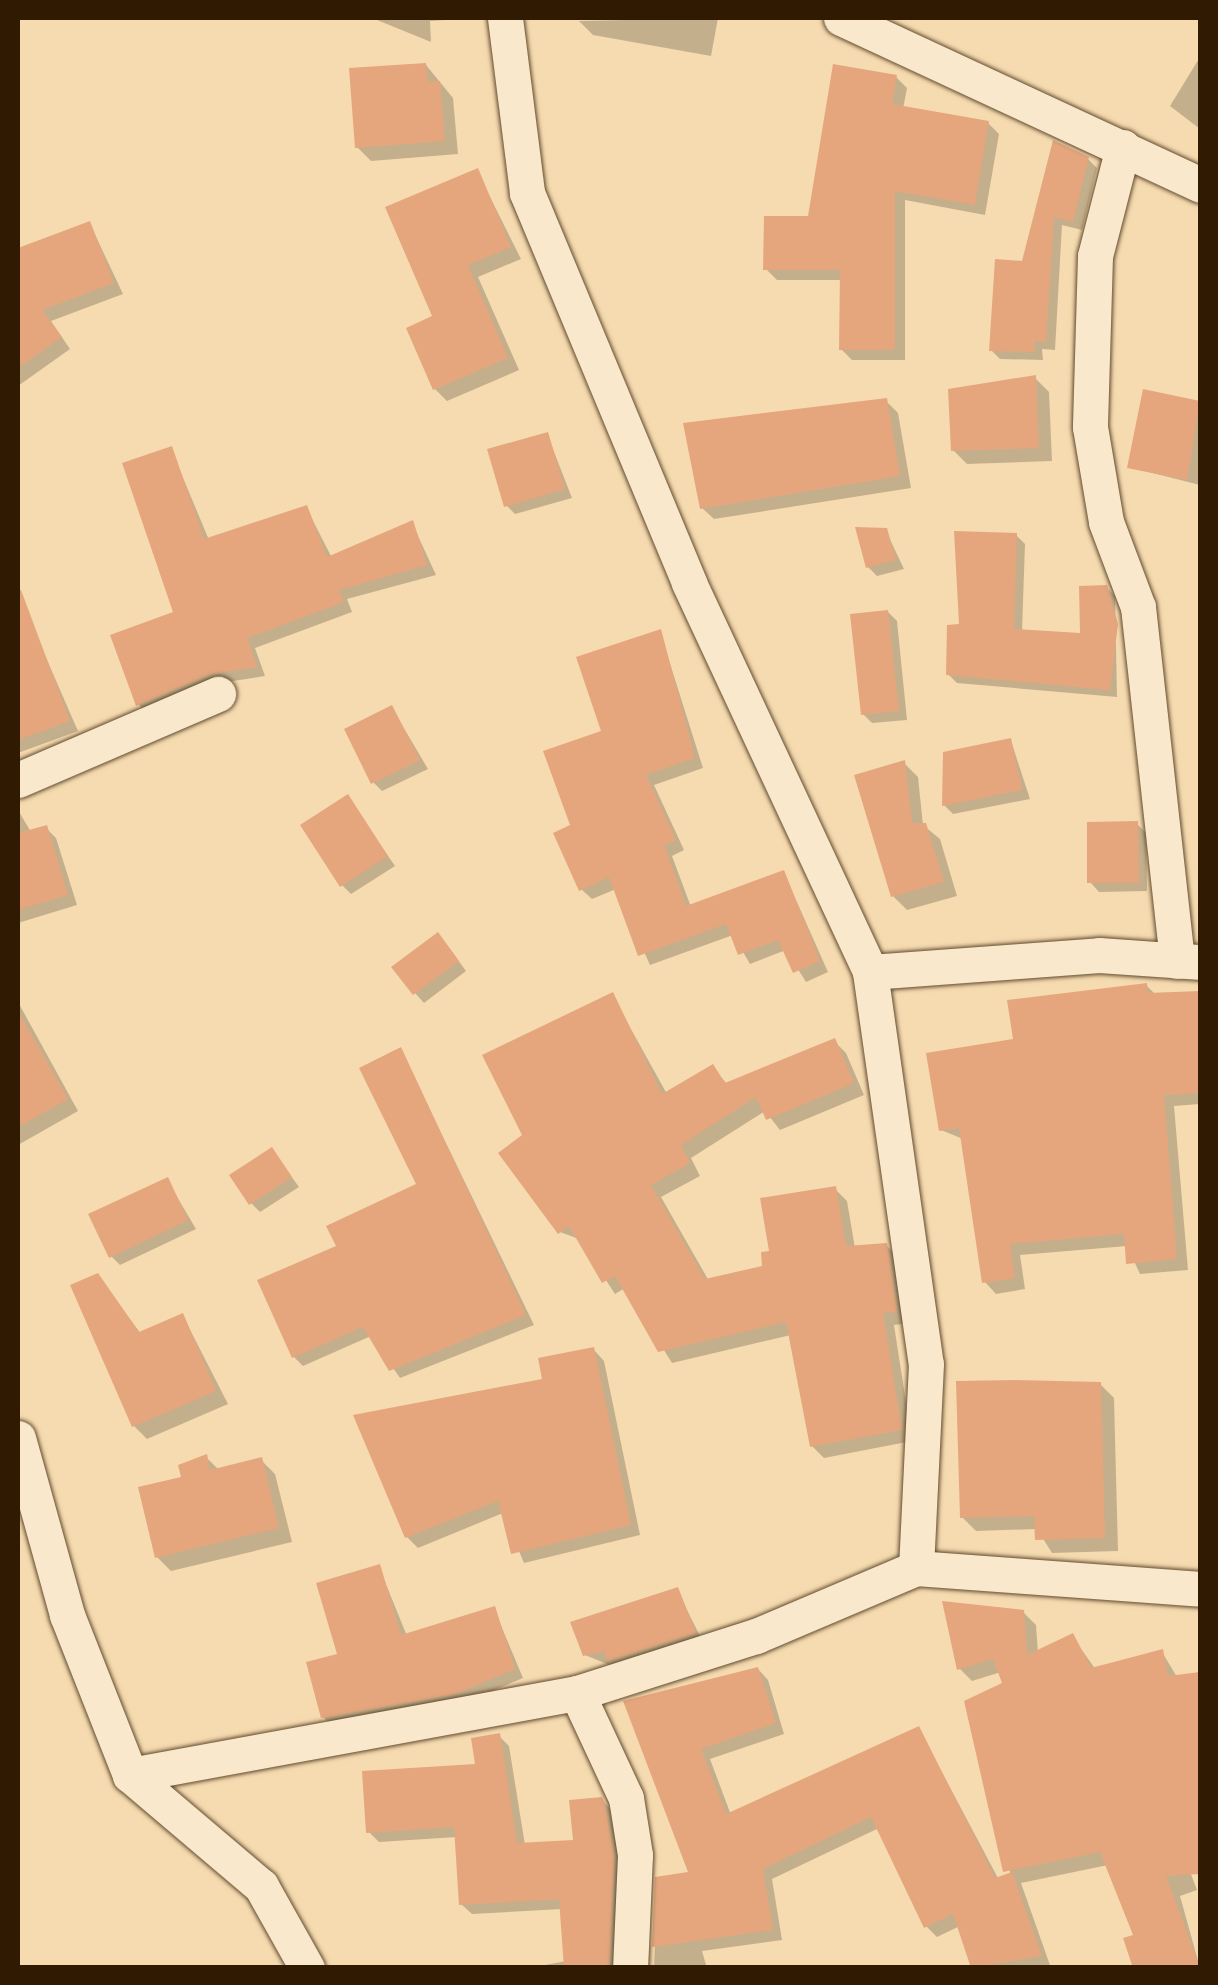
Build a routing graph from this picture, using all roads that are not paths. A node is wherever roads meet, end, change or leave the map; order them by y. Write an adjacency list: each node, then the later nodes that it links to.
1 (506, 18): 8 (street)
2 (842, 18): 3 (street)
3 (1123, 147): 4 (street); 7 (street)
4 (1200, 185)
5 (218, 694): 6 (street)
6 (18, 780)
7 (1189, 961): 8 (street)
8 (870, 972): 10 (street)
9 (18, 1438): 13 (street)
10 (916, 1568): 11 (street); 12 (street)
11 (1200, 1589)
12 (577, 1693): 13 (street); 15 (street)
13 (130, 1775): 14 (street)
14 (306, 1968)
15 (630, 1968)

